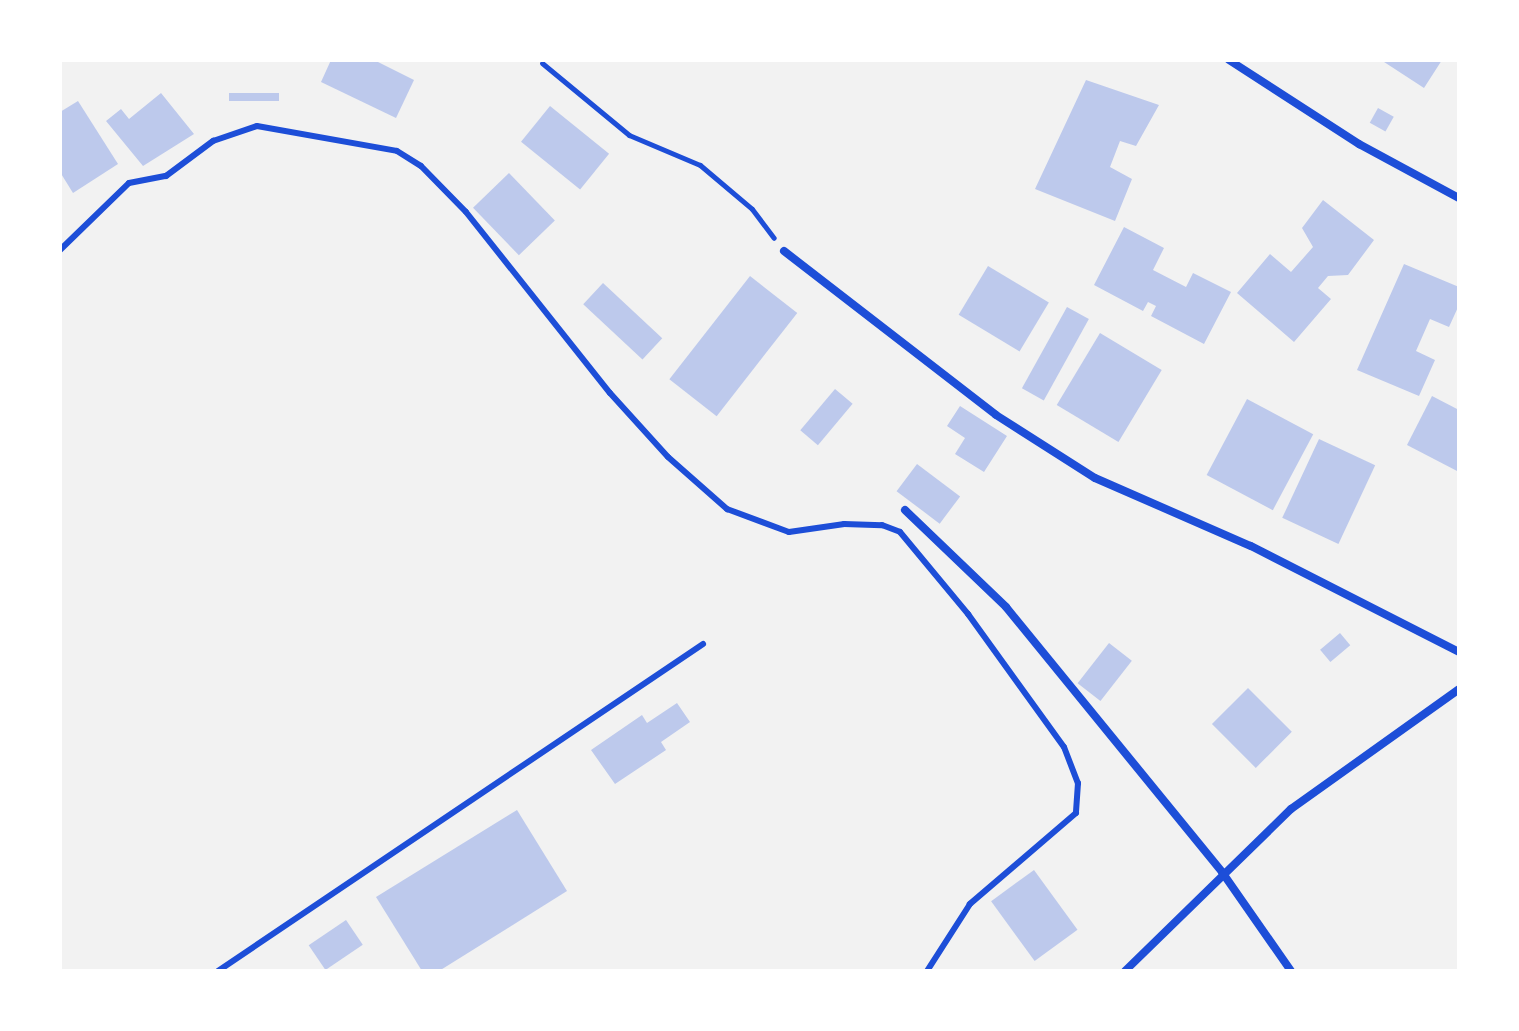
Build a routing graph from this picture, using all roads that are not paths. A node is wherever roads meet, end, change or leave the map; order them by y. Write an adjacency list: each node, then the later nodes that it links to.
1 (1229, 60): 2 (street)
2 (1459, 198)
3 (60, 250): 11 (lane)
4 (784, 251): 7 (street)
5 (905, 510): 9 (street)
6 (703, 644): 10 (lane)
7 (1459, 652)
8 (1459, 689): 9 (street)
9 (1222, 872): 12 (street); 13 (street)
10 (218, 971)
11 (927, 971)
12 (1125, 971)
13 (1291, 971)

